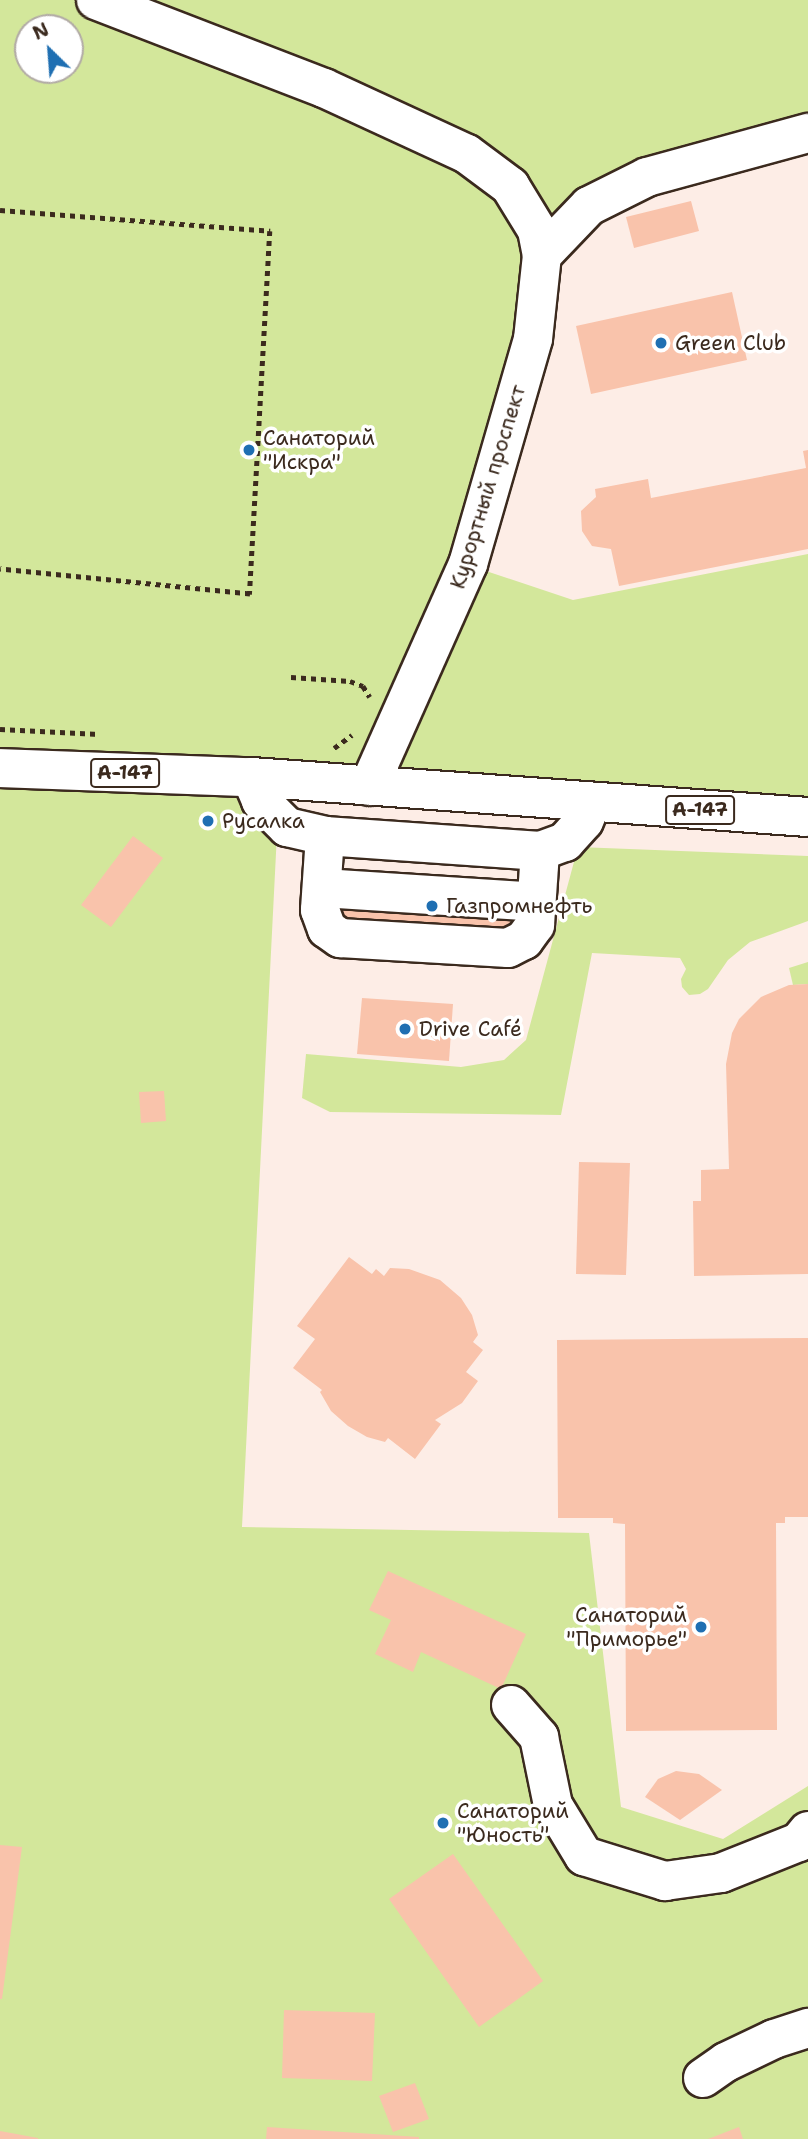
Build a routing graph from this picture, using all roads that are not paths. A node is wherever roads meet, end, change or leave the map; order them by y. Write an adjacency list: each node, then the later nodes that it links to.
1 (96, 0): 3 (street, Курортный проспект)
2 (808, 133): 3 (street)
3 (542, 255): 6 (street, Курортный проспект)
4 (0, 768): 5 (street, А-147)
5 (251, 777): 6 (street, А-147); 9 (street)
6 (369, 786): 7 (street, А-147)
7 (592, 802): 8 (street, А-147); 10 (street)
8 (808, 817)
9 (325, 836): 10 (street); 10 (street)
10 (540, 851)
11 (511, 1705): 12 (street)
12 (808, 1831)
13 (808, 2028): 14 (street)
14 (704, 2078)

